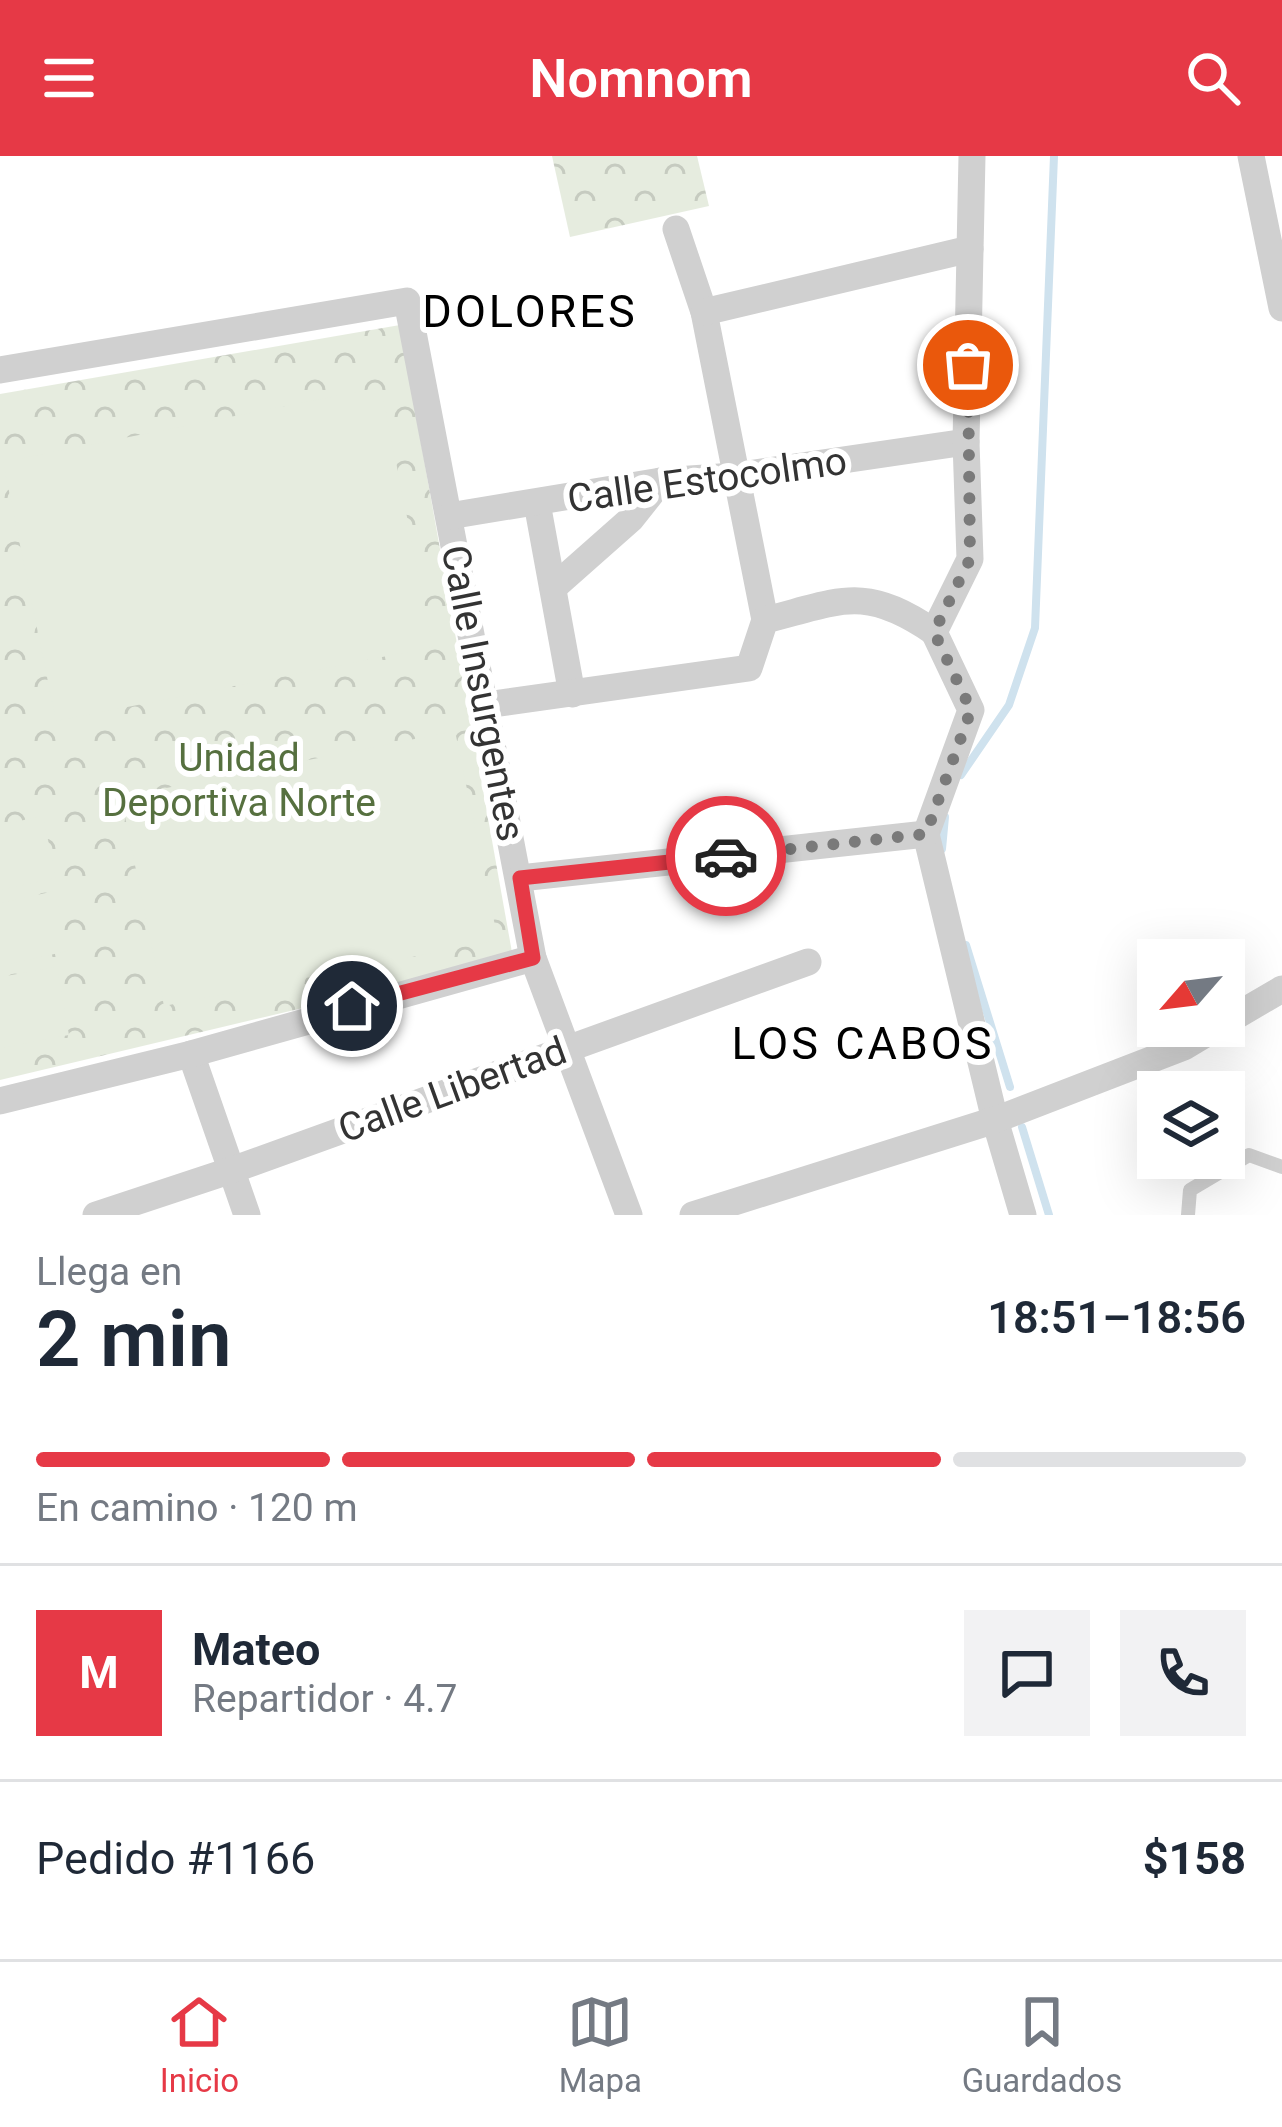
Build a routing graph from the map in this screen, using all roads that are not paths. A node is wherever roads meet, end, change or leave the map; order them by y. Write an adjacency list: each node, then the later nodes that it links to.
1 (972, 156): 4 (street)
2 (1251, 156): 5 (street)
3 (676, 229): 6 (street)
4 (970, 249): 6 (street); 8 (street)
5 (1282, 308)
6 (704, 312): 9 (street)
7 (0, 370): 12 (street, Calle Insurgentes)
8 (965, 442): 9 (street, Calle Estocolmo); 15 (street)
9 (734, 476): 10 (street, Calle Estocolmo); 14 (street)
10 (661, 481): 11 (street, Calle Estocolmo); 13 (street)
11 (537, 503): 12 (street, Calle Estocolmo); 13 (street)
12 (449, 515): 17 (street, Calle Insurgentes)
13 (553, 588): 16 (street)
14 (765, 620): 15 (street); 16 (street)
15 (934, 632): 18 (street)
16 (572, 694): 17 (street)
17 (486, 705): 19 (street, Calle Insurgentes)
18 (926, 834): 19 (street); 28 (street)
19 (520, 878): 20 (street, Calle Insurgentes)
20 (533, 958): 24 (street, Calle Insurgentes); 26 (street)
21 (808, 962): 24 (street, Calle Libertad)
22 (1282, 989): 23 (street)
23 (1245, 1011)
24 (566, 1047): 30 (street, Calle Libertad); 33 (street, Calle Insurgentes)
25 (1184, 1047): 28 (street)
26 (191, 1054): 27 (street); 30 (street)
27 (0, 1102)
28 (995, 1120): 34 (street); 35 (street)
29 (1282, 1167): 36 (lane)
30 (232, 1170): 31 (street, Calle Libertad); 32 (street)
31 (96, 1215)
32 (247, 1215)
33 (629, 1215)
34 (693, 1215)
35 (1023, 1215)
36 (1188, 1215)

